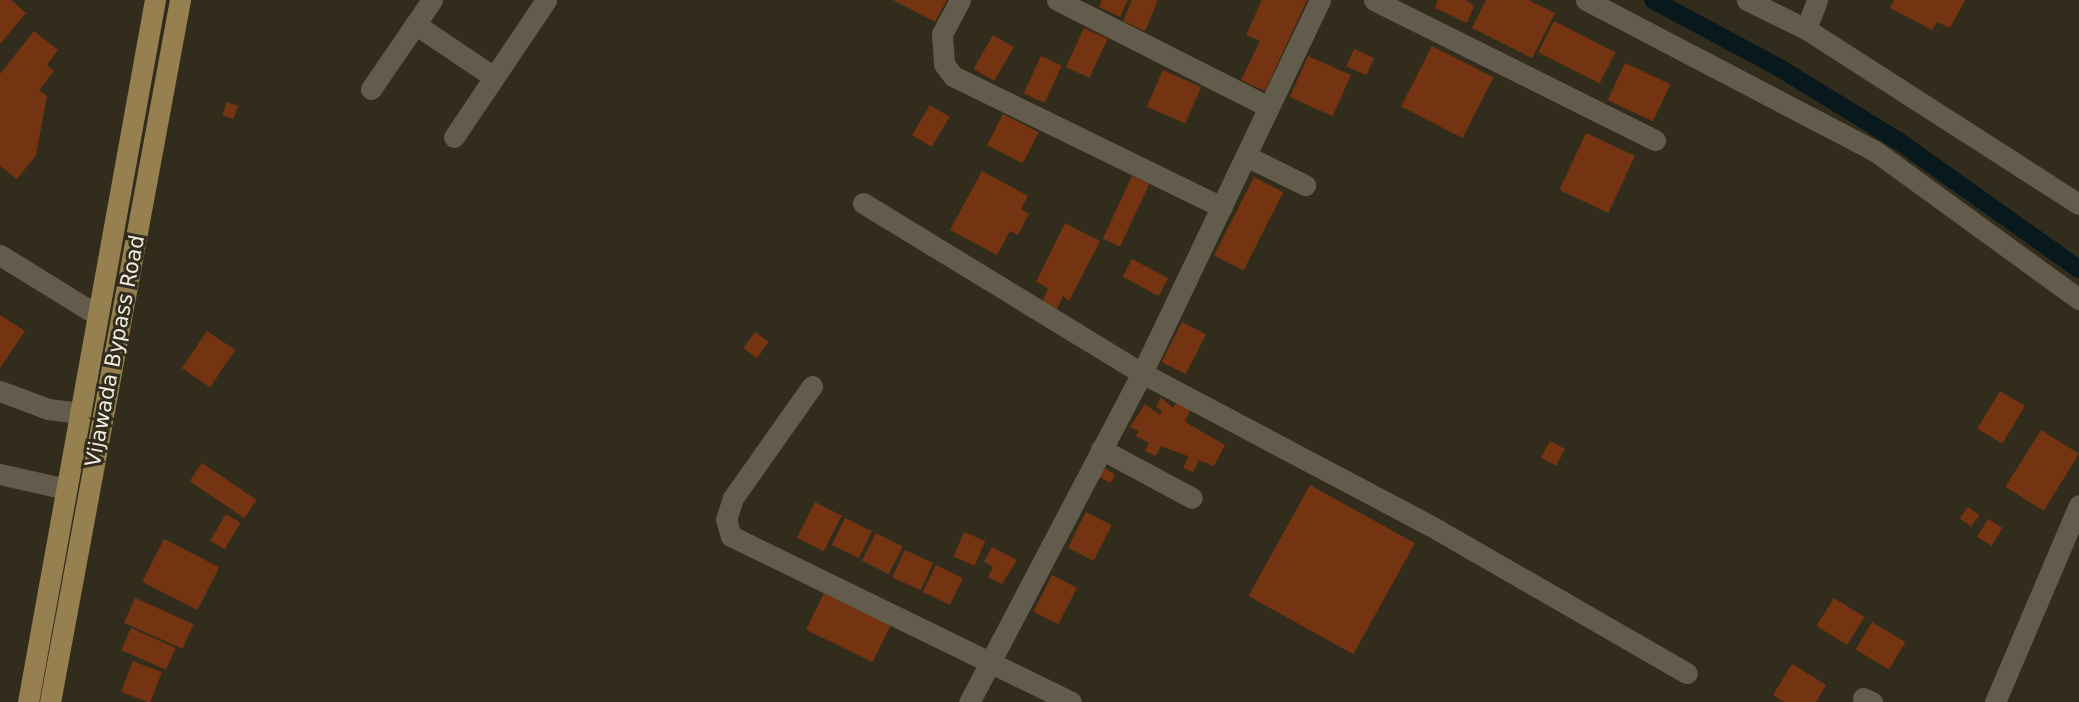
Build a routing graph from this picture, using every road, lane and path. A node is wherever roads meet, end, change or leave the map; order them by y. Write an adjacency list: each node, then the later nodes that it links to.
1 (155, 0): 26 (main road, Vijawada Bypass Road)
2 (180, 0): 39 (main road, Vijawada Bypass Road)
3 (432, 0): 12 (street)
4 (546, 0): 14 (street)
5 (960, 0): 23 (street)
6 (1057, 0): 16 (street)
7 (1320, 0): 16 (street)
8 (1374, 0): 18 (street)
9 (1586, 0): 25 (street)
10 (1746, 0): 13 (street)
11 (1817, 0): 13 (street)
12 (415, 24): 14 (street); 15 (street)
13 (1806, 29): 22 (street)
14 (494, 77): 17 (street)
15 (372, 89)
16 (1269, 107): 19 (street)
17 (454, 137)
18 (1656, 141)
19 (1246, 156): 20 (street); 23 (street)
20 (1305, 185)
21 (863, 203): 27 (street)
22 (2079, 204)
23 (1222, 207): 27 (street)
24 (0, 255): 26 (street)
25 (2079, 299)
26 (97, 315): 30 (main road, Vijawada Bypass Road)
27 (1142, 373): 31 (street); 37 (street)
28 (812, 386): 36 (street)
29 (0, 391): 30 (street)
30 (79, 413): 33 (main road, Vijawada Bypass Road)
31 (1101, 450): 34 (street); 36 (street)
32 (0, 474): 33 (street)
33 (66, 489): 38 (main road, Vijawada Bypass Road)
34 (1192, 499)
35 (2079, 505): 42 (street)
36 (990, 660): 40 (street); 41 (street)
37 (1687, 673)
38 (28, 702)
39 (50, 702)
40 (969, 702)
41 (1071, 702)
42 (1995, 702)

